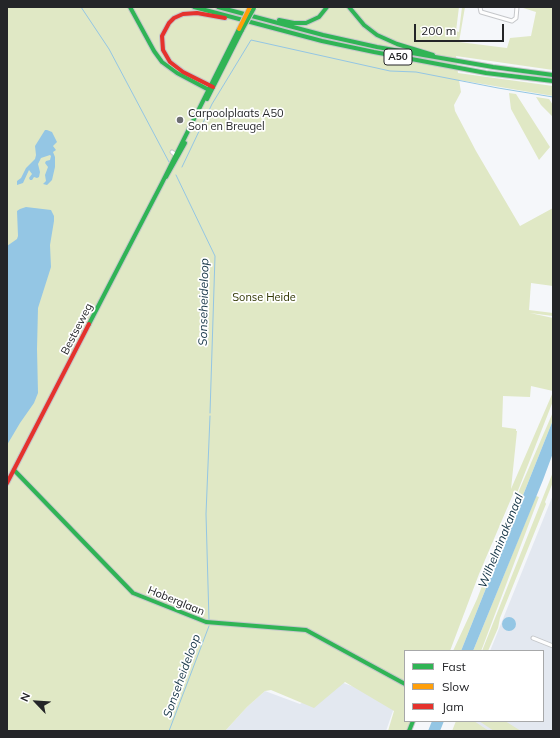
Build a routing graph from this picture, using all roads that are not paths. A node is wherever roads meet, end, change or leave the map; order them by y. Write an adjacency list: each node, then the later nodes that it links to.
1 (130, 7): 14 (main road)
2 (194, 7): 10 (main road, A50)
3 (218, 7): 9 (main road, A50)
4 (253, 7): 14 (main road, Bestseweg, bridge)
5 (327, 7): 9 (main road, A50)
6 (349, 7): 11 (main road, A50)
7 (480, 7): 8 (street)
8 (517, 7)
9 (244, 15): 11 (main road, A50)
10 (246, 21): 13 (main road, A50); 14 (main road, A50)
11 (441, 59): 12 (main road, A50)
12 (553, 75)
13 (553, 81)
14 (211, 88): 15 (main road, Bestseweg); 15 (main road, Bestseweg)
15 (175, 154): 16 (main road, Bestseweg)
16 (14, 470): 17 (main road, Bestseweg); 20 (main road, Hoberglaan)
17 (7, 483)
18 (533, 638): 19 (street)
19 (553, 646)
20 (404, 683)

